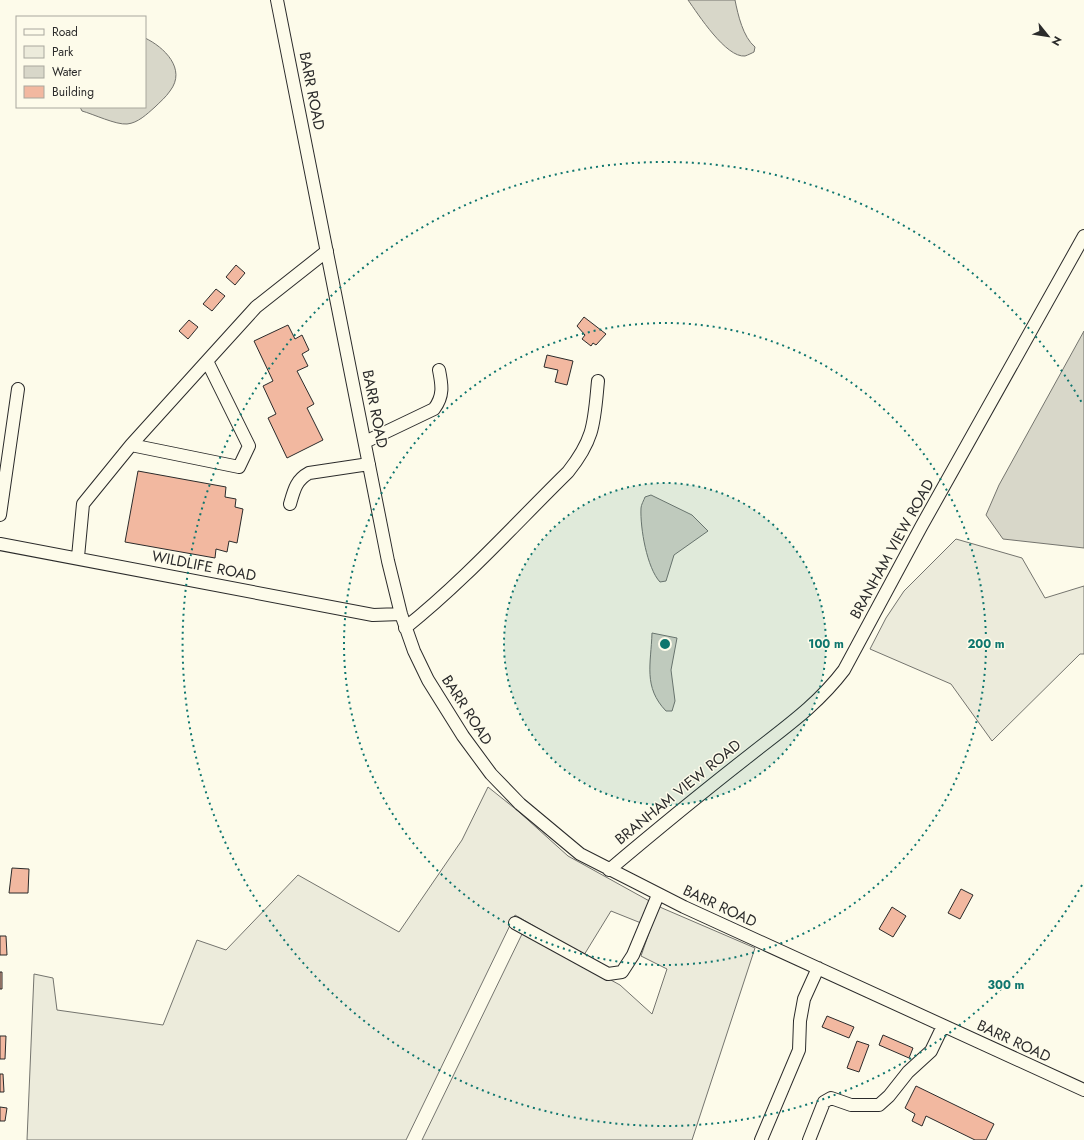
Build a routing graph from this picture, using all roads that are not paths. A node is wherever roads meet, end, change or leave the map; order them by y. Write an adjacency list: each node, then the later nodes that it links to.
1 (277, 0): 3 (street, BARR ROAD)
2 (1084, 236): 17 (street, BRANHAM VIEW ROAD)
3 (327, 251): 4 (street); 8 (street, BARR ROAD)
4 (207, 361): 9 (street); 9 (street)
5 (439, 370): 8 (street)
6 (598, 381): 16 (street)
7 (18, 389): 12 (street)
8 (365, 442): 10 (street, BARR ROAD)
9 (131, 445): 14 (street)
10 (369, 464): 11 (street); 15 (street, BARR ROAD)
11 (290, 504)
12 (0, 515)
13 (0, 544): 14 (street, WILDLIFE ROAD)
14 (78, 557): 15 (street, WILDLIFE ROAD)
15 (401, 614): 16 (street, BARR ROAD)
16 (405, 628): 17 (street, BARR ROAD)
17 (609, 870): 18 (street, BARR ROAD)
18 (658, 895): 19 (street); 20 (street, BARR ROAD)
19 (515, 923)
20 (818, 968): 21 (street, BARR ROAD); 23 (street)
21 (943, 1026): 22 (street, BARR ROAD); 24 (street)
22 (1084, 1090)
23 (761, 1140)
24 (809, 1140)

